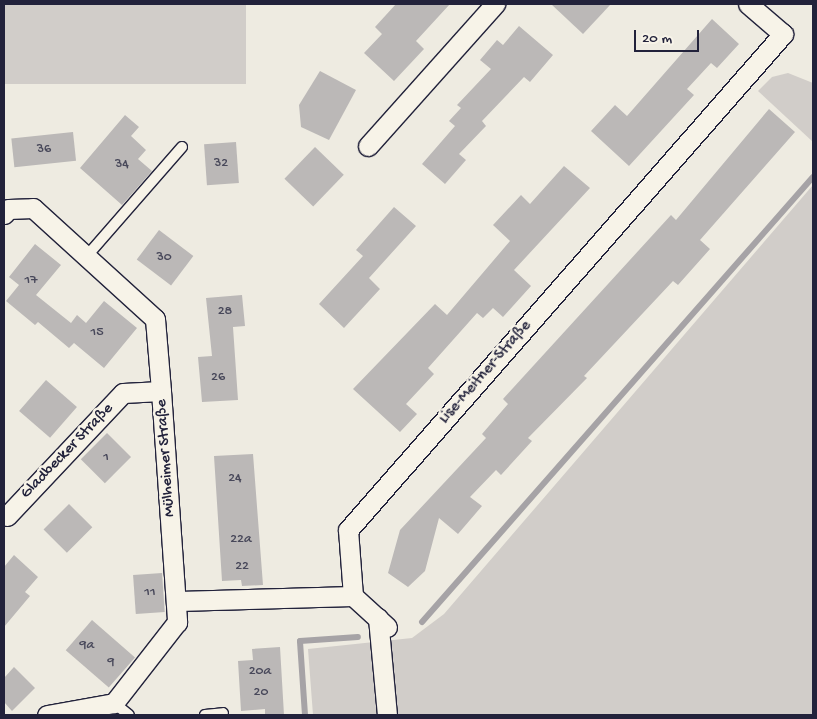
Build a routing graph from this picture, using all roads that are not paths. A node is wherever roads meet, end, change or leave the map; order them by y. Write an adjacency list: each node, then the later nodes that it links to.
1 (495, 4): 3 (street)
2 (748, 4): 9 (street, Lise-Meitner-Straße)
3 (368, 146)
4 (182, 147): 6 (lane)
5 (4, 214): 6 (street, Mülheimer Straße)
6 (86, 257): 7 (street, Mülheimer Straße)
7 (161, 391): 8 (street, Gladbecker Straße); 10 (street, Mülheimer Straße)
8 (7, 516)
9 (353, 596): 10 (street); 16 (street)
10 (178, 601): 11 (street, Mülheimer Straße)
11 (114, 703): 13 (street); 14 (lane)
12 (223, 713): 15 (lane)
13 (47, 715)
14 (129, 715)
15 (205, 715)
16 (387, 715)

